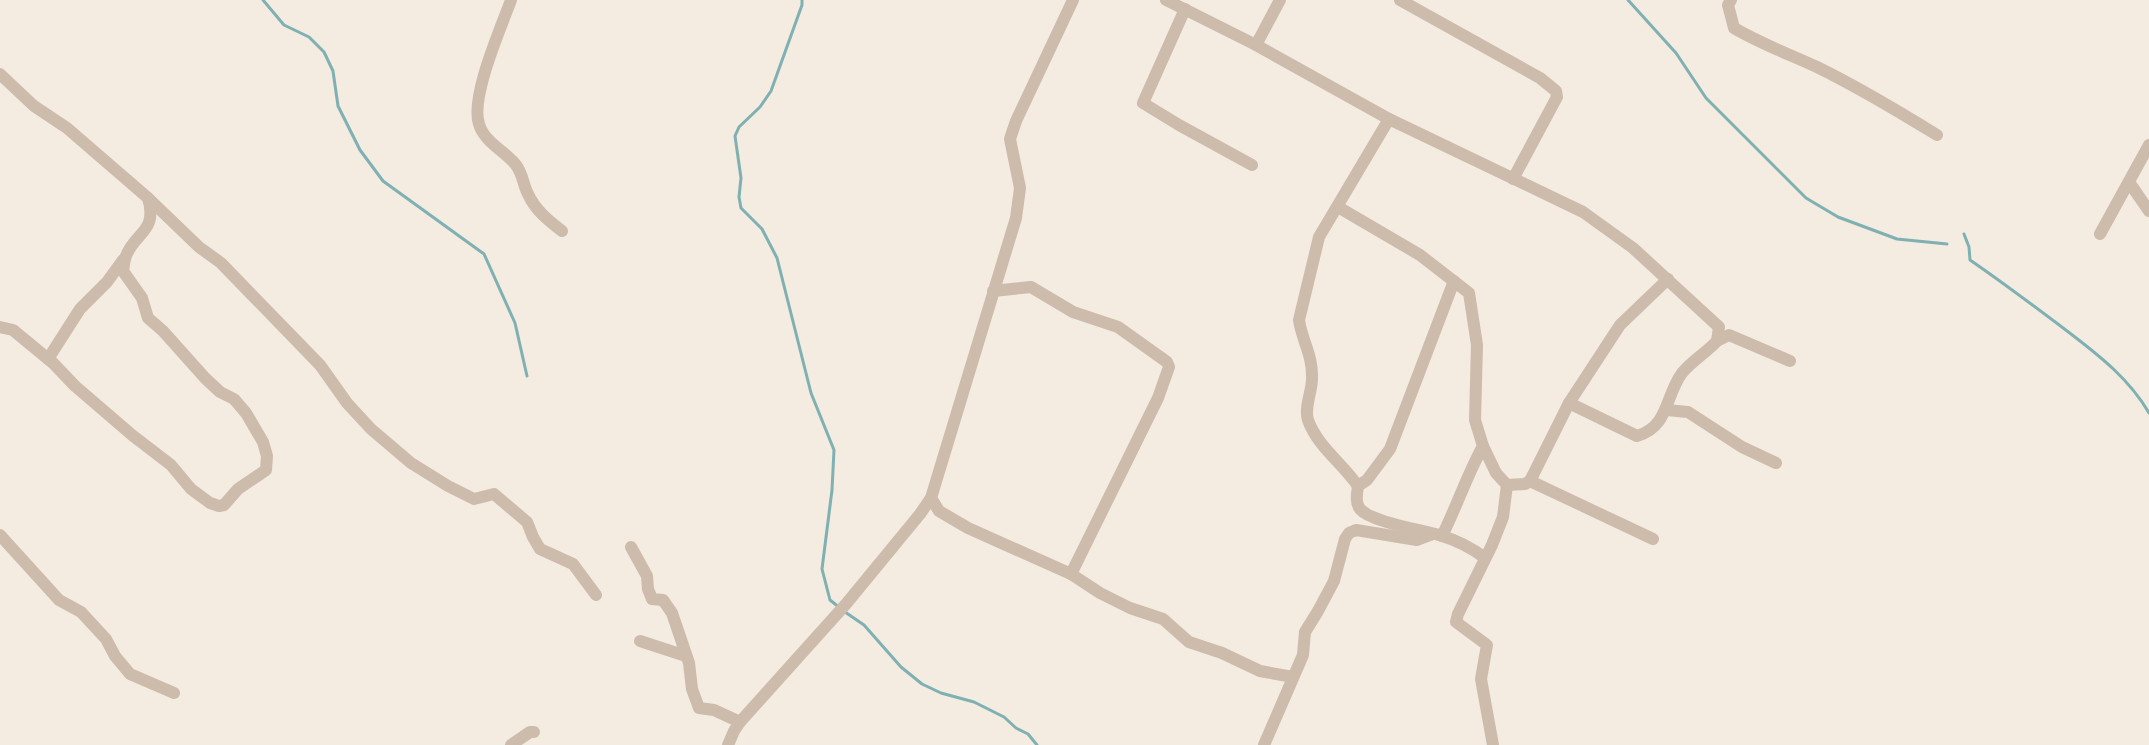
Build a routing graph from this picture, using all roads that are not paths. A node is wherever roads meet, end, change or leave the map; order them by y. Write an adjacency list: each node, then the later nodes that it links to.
1 (511, 0): 19 (street)
2 (1073, 0): 24 (street)
3 (1166, 0): 7 (street)
4 (1280, 0): 8 (street)
5 (1400, 0): 14 (street)
6 (1731, 0): 11 (street)
7 (1185, 9): 8 (street); 13 (street)
8 (1256, 45): 10 (street)
9 (0, 74): 16 (street)
10 (1389, 119): 14 (street); 17 (street)
11 (1937, 135)
12 (2149, 145): 15 (street)
13 (1252, 165)
14 (1513, 179): 22 (street)
15 (2129, 182): 18 (street); 20 (street)
16 (148, 198): 21 (street); 43 (street)
17 (1338, 207): 23 (street); 35 (street)
18 (2149, 210)
19 (562, 231)
20 (2100, 234)
21 (125, 257): 27 (street); 27 (street)
22 (1668, 279): 26 (street); 29 (street)
23 (1454, 281): 31 (street); 35 (street)
24 (993, 291): 36 (street); 42 (street)
25 (0, 327): 27 (street)
26 (1722, 334): 28 (street); 30 (street)
27 (48, 359)
28 (1790, 361)
29 (1569, 403): 30 (street); 33 (street)
30 (1667, 410): 32 (street)
31 (1483, 446): 34 (street); 38 (street)
32 (1776, 463)
33 (1530, 481): 34 (street); 39 (street)
34 (1507, 485): 41 (street)
35 (1359, 486): 38 (street)
36 (931, 498): 42 (street); 48 (street)
37 (0, 535): 47 (street)
38 (1438, 535): 41 (street); 46 (street)
39 (1653, 539)
40 (631, 547): 45 (street)
41 (1485, 558): 53 (street)
42 (1071, 574): 46 (street)
43 (596, 595)
44 (640, 641): 45 (street)
45 (687, 656): 48 (street)
46 (1293, 677): 52 (street)
47 (174, 693)
48 (741, 722): 51 (street)
49 (534, 732): 50 (street)
50 (511, 745)
51 (728, 745)
52 (1264, 745)
53 (1493, 745)

